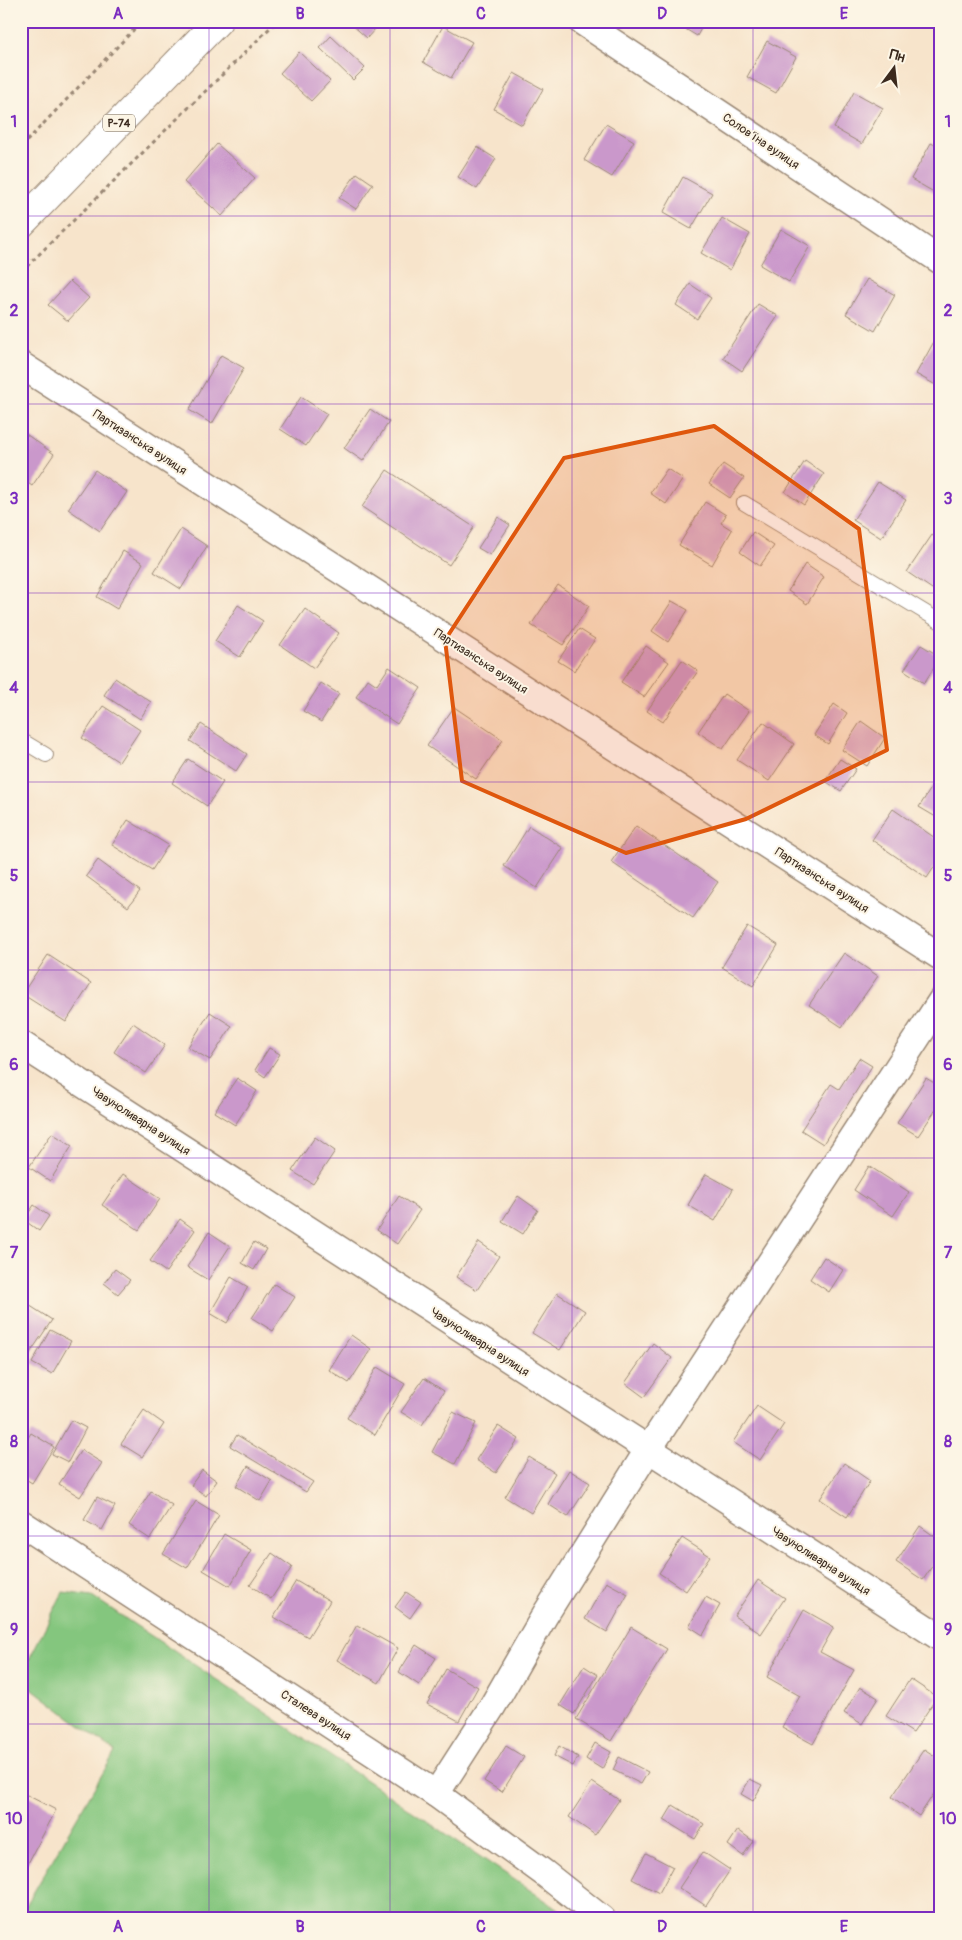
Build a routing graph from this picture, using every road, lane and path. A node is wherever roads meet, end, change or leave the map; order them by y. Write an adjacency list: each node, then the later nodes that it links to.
1 (142, 21): 5 (path)
2 (218, 21): 6 (main road, Р-74)
3 (277, 21): 8 (path)
4 (581, 21): 7 (street, Соловʼїна вулиця)
5 (21, 147)
6 (21, 224)
7 (941, 261)
8 (21, 272)
9 (21, 365): 14 (street, Партизанська вулиця)
10 (744, 503): 11 (lane)
11 (941, 622)
12 (21, 740): 13 (lane)
13 (46, 755)
14 (941, 957)
15 (941, 1001): 17 (street)
16 (21, 1044): 17 (street, Чавуноливарна вулиця)
17 (648, 1450): 19 (street, Чавуноливарна вулиця); 20 (street)
18 (21, 1523): 20 (street, Сталева вулиця)
19 (941, 1638)
20 (436, 1794): 21 (street, Сталева вулиця)
21 (602, 1919)

